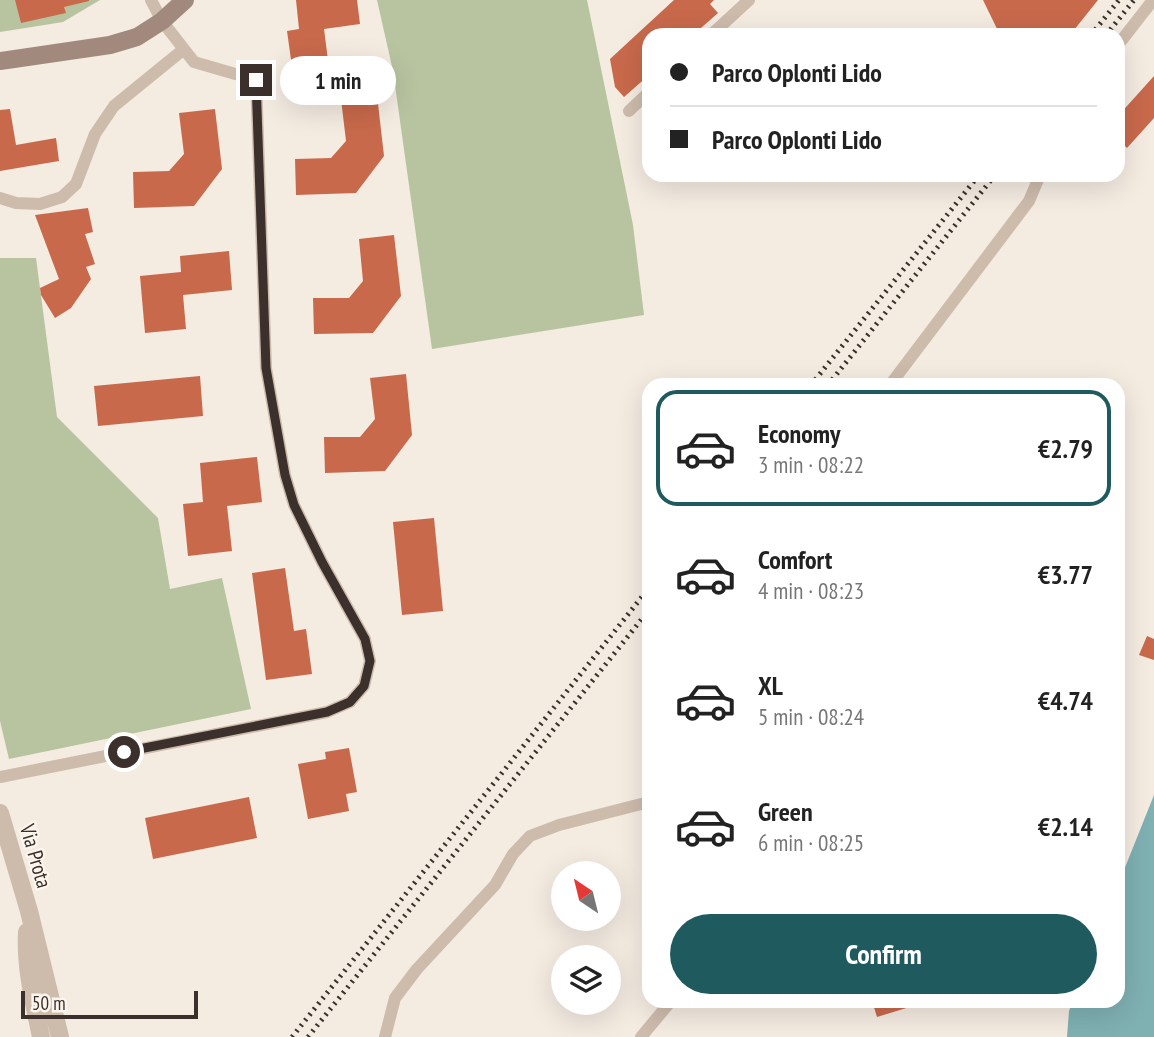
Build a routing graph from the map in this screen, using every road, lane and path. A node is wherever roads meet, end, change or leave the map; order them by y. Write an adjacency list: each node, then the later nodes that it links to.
1 (151, 0): 5 (lane)
2 (185, 0): 5 (street)
3 (749, 0): 6 (lane)
4 (1153, 0): 7 (lane)
5 (162, 20): 8 (lane); 9 (street)
6 (719, 28)
7 (1125, 35)
8 (184, 50): 13 (lane); 15 (lane)
9 (0, 61)
10 (642, 99): 11 (lane)
11 (629, 111)
12 (1037, 182): 14 (lane)
13 (0, 198)
14 (895, 378)
15 (0, 777)
16 (642, 804): 22 (lane)
17 (0, 813): 18 (street, Via Prota)
18 (29, 911): 20 (street, Via Prota); 21 (street, Via Prota)
19 (665, 1008): 23 (lane)
20 (41, 1037)
21 (60, 1037)
22 (385, 1037)
23 (641, 1037)

